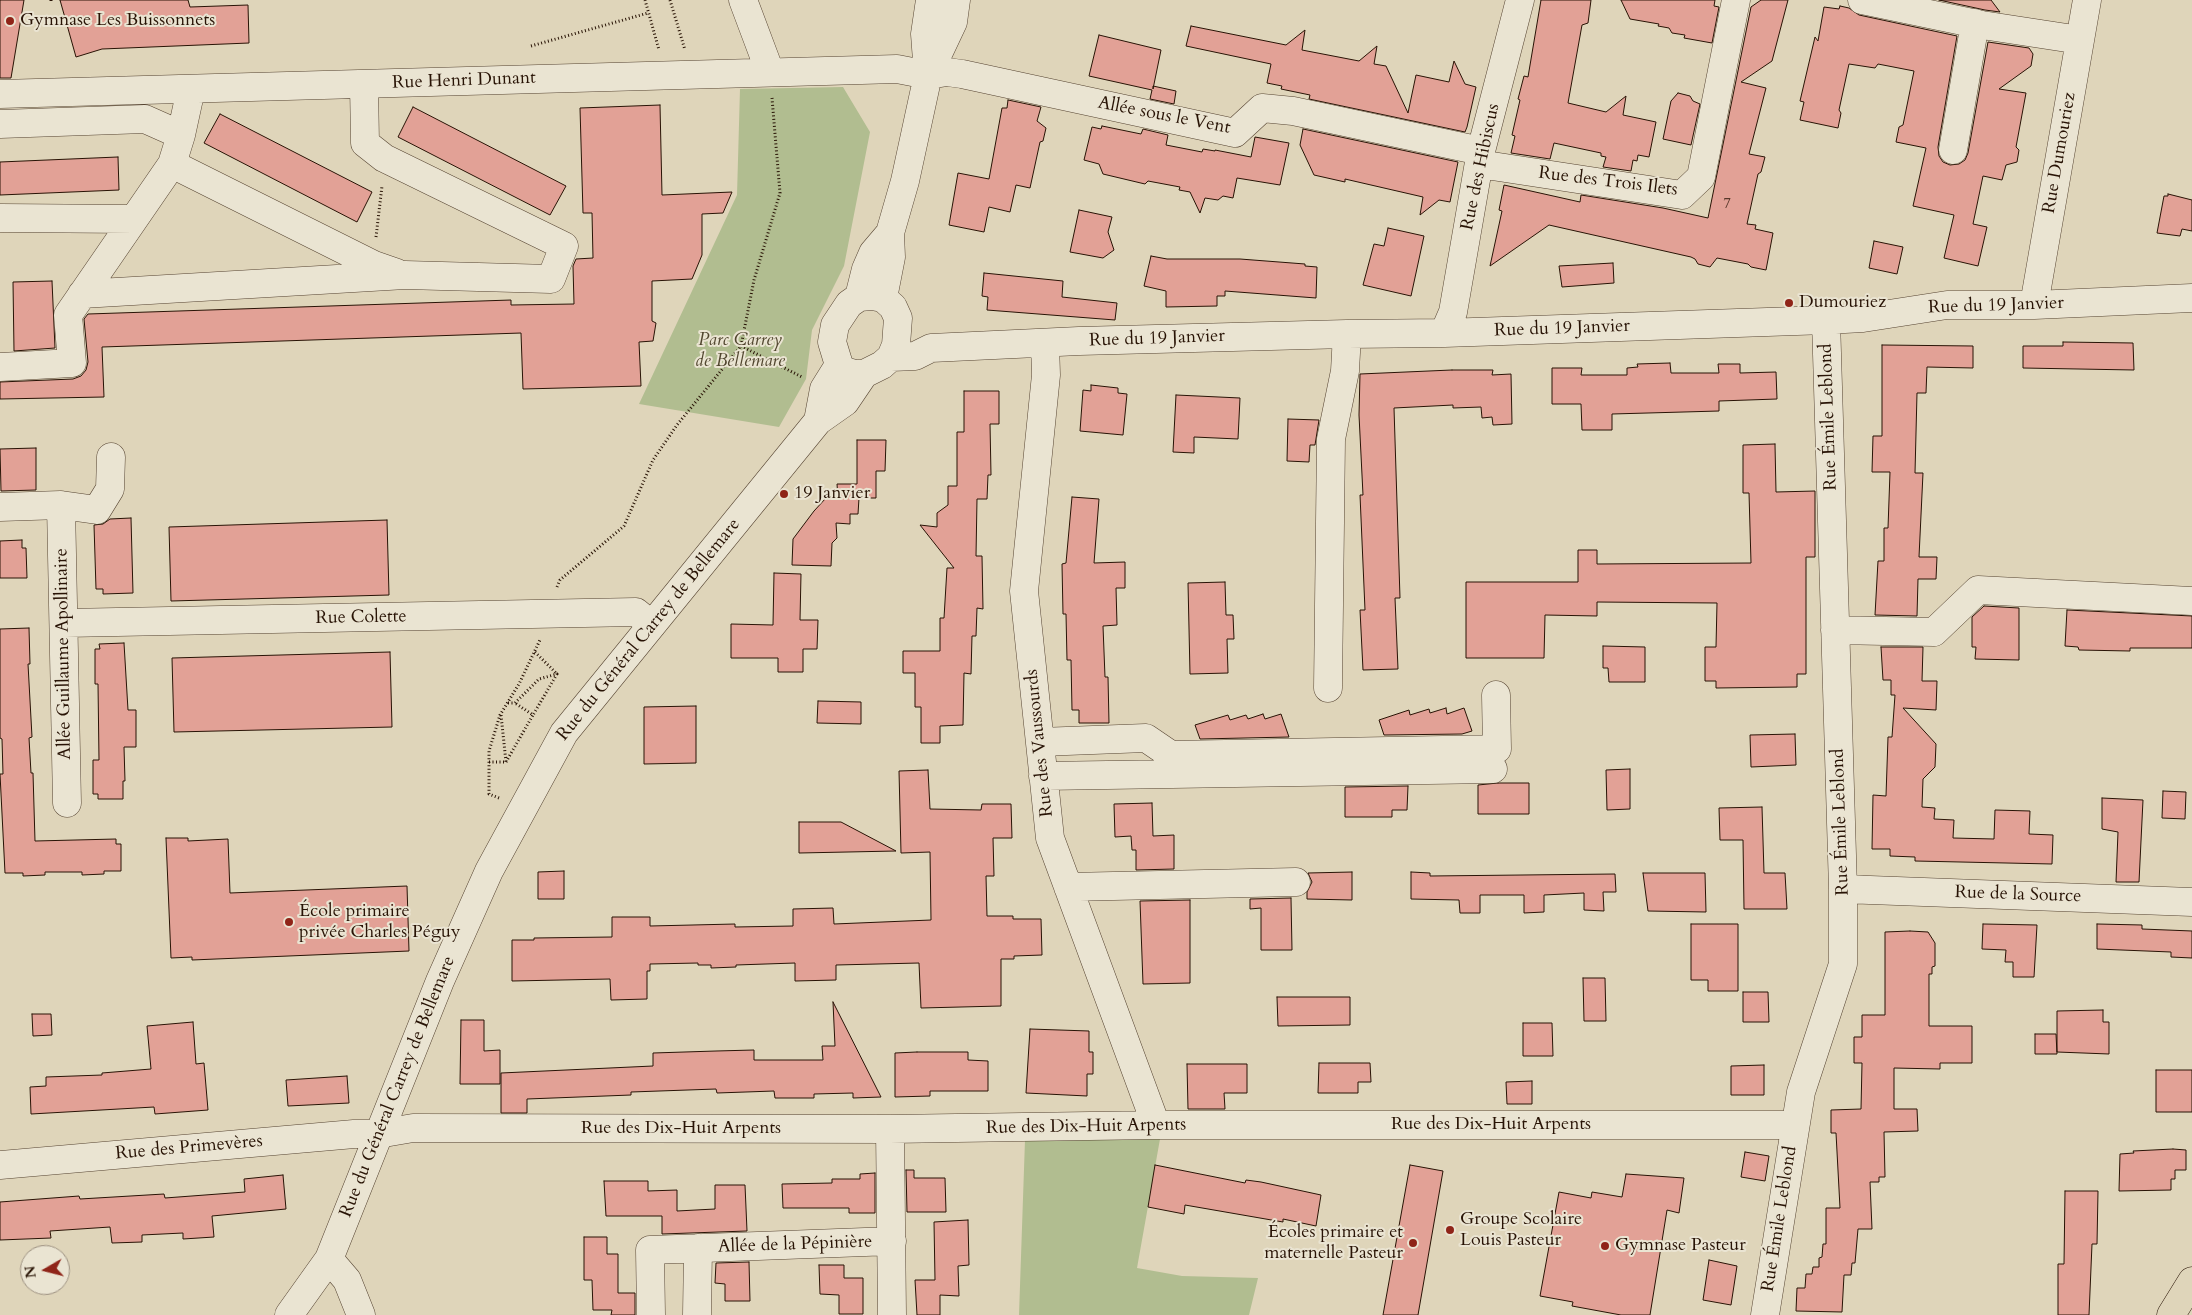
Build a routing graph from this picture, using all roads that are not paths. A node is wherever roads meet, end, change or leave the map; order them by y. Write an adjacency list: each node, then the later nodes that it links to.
1 (744, 0): 10 (street)
2 (930, 0): 11 (street)
3 (956, 0): 11 (street)
4 (1520, 0): 18 (street, Rue des Hibiscus)
5 (1736, 0): 18 (street, Rue des Trois Ilets)
6 (1862, 0): 8 (street)
7 (2087, 0): 9 (street, Rue Dumouriez)
8 (1975, 23): 9 (street); 17 (street)
9 (2080, 40): 26 (street, Rue Dumouriez)
10 (770, 72): 11 (street, Rue Henri Dunant); 12 (street, Rue Henri Dunant)
11 (928, 75): 18 (street, Allée sous le Vent); 24 (street)
12 (364, 84): 13 (street, Rue Henri Dunant); 22 (street)
13 (191, 89): 14 (street, Rue Henri Dunant); 16 (street)
14 (0, 94)
15 (0, 124): 16 (street)
16 (181, 135): 19 (street)
17 (1953, 150)
18 (1480, 158): 28 (street, Rue des Hibiscus)
19 (172, 164): 21 (street); 22 (street)
20 (0, 218): 21 (street)
21 (134, 219): 23 (street)
22 (405, 275): 23 (street)
23 (82, 294): 33 (street)
24 (871, 297): 31 (street); 32 (street)
25 (2192, 298): 26 (street, Rue du 19 Janvier)
26 (2034, 305): 27 (street, Rue du 19 Janvier)
27 (1826, 320): 28 (street, Rue du 19 Janvier); 42 (street, Rue Émile Leblond)
28 (1444, 333): 29 (street, Rue du 19 Janvier)
29 (1347, 334): 30 (street, Rue du 19 Janvier); 43 (street)
30 (1044, 343): 31 (street, Rue du 19 Janvier); 45 (street, Rue des Vaussourds)
31 (895, 344): 34 (street)
32 (839, 365): 34 (street); 35 (street, Rue du Général Carrey de Bellemare)
33 (0, 367)
34 (864, 374): 35 (street, Rue du Général Carrey de Bellemare)
35 (818, 421): 41 (street, Rue du Général Carrey de Bellemare)
36 (111, 457): 37 (street)
37 (61, 505): 38 (street); 40 (street, Allée Guillaume Apollinaire)
38 (0, 507)
39 (2192, 600): 42 (street)
40 (65, 623): 41 (street, Rue Colette); 48 (street, Allée Guillaume Apollinaire)
41 (652, 625): 56 (street, Rue du Général Carrey de Bellemare)
42 (1836, 630): 51 (street, Rue Émile Leblond)
43 (1328, 688)
44 (1496, 695): 45 (street)
45 (1040, 742): 47 (street, Rue des Vaussourds)
46 (1493, 769): 47 (street)
47 (1044, 776): 50 (street, Rue des Vaussourds)
48 (67, 803)
49 (1296, 882): 50 (street)
50 (1068, 887): 53 (street, Rue des Vaussourds)
51 (1843, 889): 52 (street, Rue de la Source); 54 (street, Rue Émile Leblond)
52 (2192, 902)
53 (1156, 1125): 54 (street, Rue des Dix-Huit Arpents); 55 (street, Rue des Dix-Huit Arpents)
54 (1796, 1125): 67 (street, Rue Émile Leblond)
55 (890, 1129): 56 (street, Rue des Dix-Huit Arpents); 58 (street, Allée de la Pépinière)
56 (378, 1134): 57 (street, Rue des Primevères); 60 (street, Rue du Général Carrey de Bellemare)
57 (0, 1165)
58 (892, 1241): 59 (street, Allée de la Pépinière); 66 (street, Allée de la Pépinière)
59 (698, 1248): 64 (street, Allée de la Pépinière); 65 (street, Allée de la Pépinière)
60 (329, 1259): 62 (street, Rue du Général Carrey de Bellemare); 63 (street)
61 (2192, 1281): 68 (main road)
62 (289, 1315)
63 (361, 1315)
64 (651, 1315)
65 (697, 1315)
66 (892, 1315)
67 (1765, 1315)
68 (2171, 1315)

